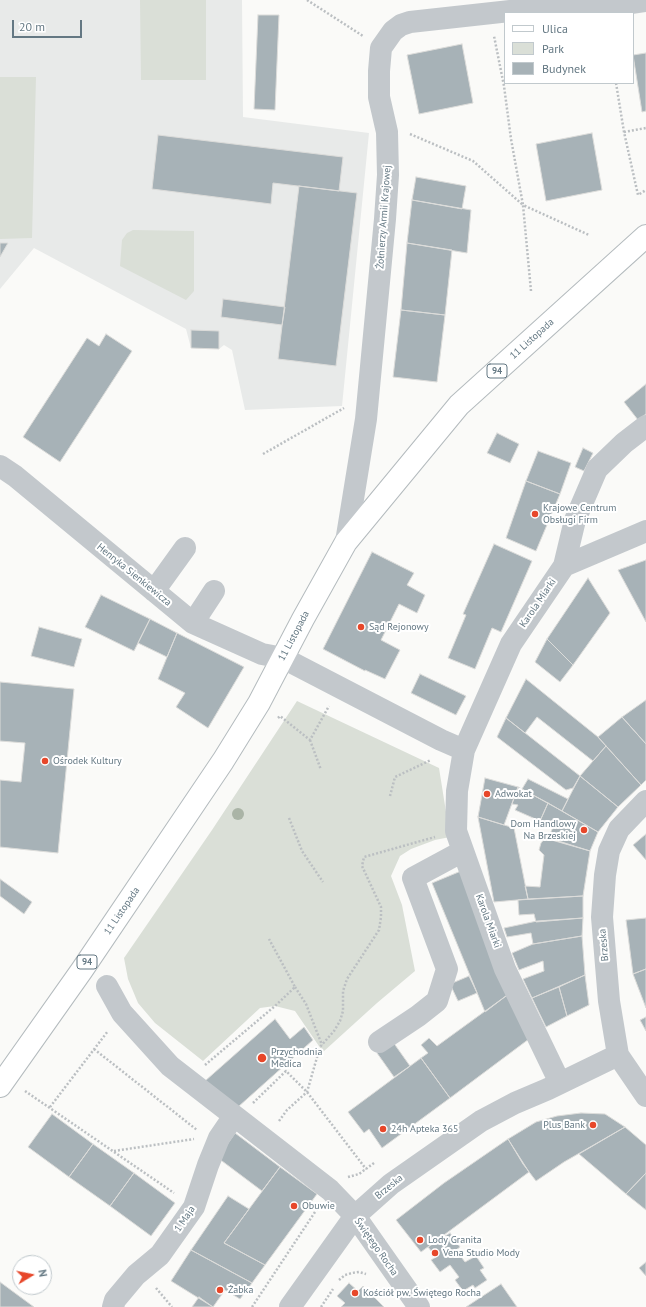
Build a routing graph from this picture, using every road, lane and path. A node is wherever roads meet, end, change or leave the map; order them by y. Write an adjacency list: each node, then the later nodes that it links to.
1 (646, 1): 2 (street, Żołnierzy Armii Krajowej)
2 (491, 13): 8 (path); 17 (street, Żołnierzy Armii Krajowej)
3 (616, 84): 5 (path)
4 (646, 128): 5 (path)
5 (624, 132): 7 (path)
6 (410, 134): 8 (path)
7 (646, 190)
8 (523, 205): 9 (path); 11 (path)
9 (588, 235)
10 (646, 236): 17 (main road, 11 Listopada / 94)
11 (532, 291)
12 (346, 407): 14 (path)
13 (646, 426): 19 (street)
14 (263, 454)
15 (0, 466): 20 (street, Henryka Sienkiewicza)
16 (646, 531): 19 (street)
17 (346, 542): 23 (main road, 11 Listopada / 94)
18 (185, 548): 20 (street)
19 (564, 566): 27 (street, Karola Miarki)
20 (154, 591): 22 (street, Henryka Sienkiewicza)
21 (214, 591): 22 (street)
22 (193, 623): 23 (street, Henryka Sienkiewicza)
23 (283, 658): 27 (street); 42 (main road, 11 Listopada / 94)
24 (330, 704): 26 (path)
25 (280, 716): 26 (path)
26 (310, 740): 28 (path)
27 (464, 750): 31 (street, Karola Miarki)
28 (320, 770)
29 (646, 801): 40 (street, Brzeska)
30 (289, 818): 32 (path)
31 (459, 841): 37 (street); 38 (path); 43 (street, Karola Miarki)
32 (323, 882)
33 (269, 940): 35 (path)
34 (107, 986): 36 (street)
35 (295, 987): 38 (path); 41 (path)
36 (122, 1012): 39 (path); 48 (street)
37 (379, 1042)
38 (322, 1045): 45 (path)
39 (94, 1049): 47 (path); 51 (path)
40 (618, 1055): 43 (street, Brzeska); 46 (street, Brzeska)
41 (202, 1067)
42 (0, 1086)
43 (554, 1086): 57 (street, Brzeska)
44 (24, 1090): 47 (path)
45 (307, 1092): 48 (path); 49 (path); 54 (path)
46 (645, 1095)
47 (50, 1107): 52 (path)
48 (241, 1111): 50 (street, 1 Maja); 55 (street)
49 (278, 1123)
50 (221, 1135): 51 (path); 56 (street, 1 Maja)
51 (198, 1139): 52 (path)
52 (113, 1151): 56 (path)
53 (374, 1163): 54 (path)
54 (366, 1169): 55 (path)
55 (331, 1190): 57 (street, Świętego Rocha); 60 (path)
56 (194, 1207): 59 (street, 1 Maja)
57 (355, 1216): 61 (street); 63 (street, Świętego Rocha)
58 (366, 1274): 62 (path)
59 (113, 1307)
60 (252, 1307)
61 (290, 1307)
62 (321, 1307)
63 (418, 1307)

